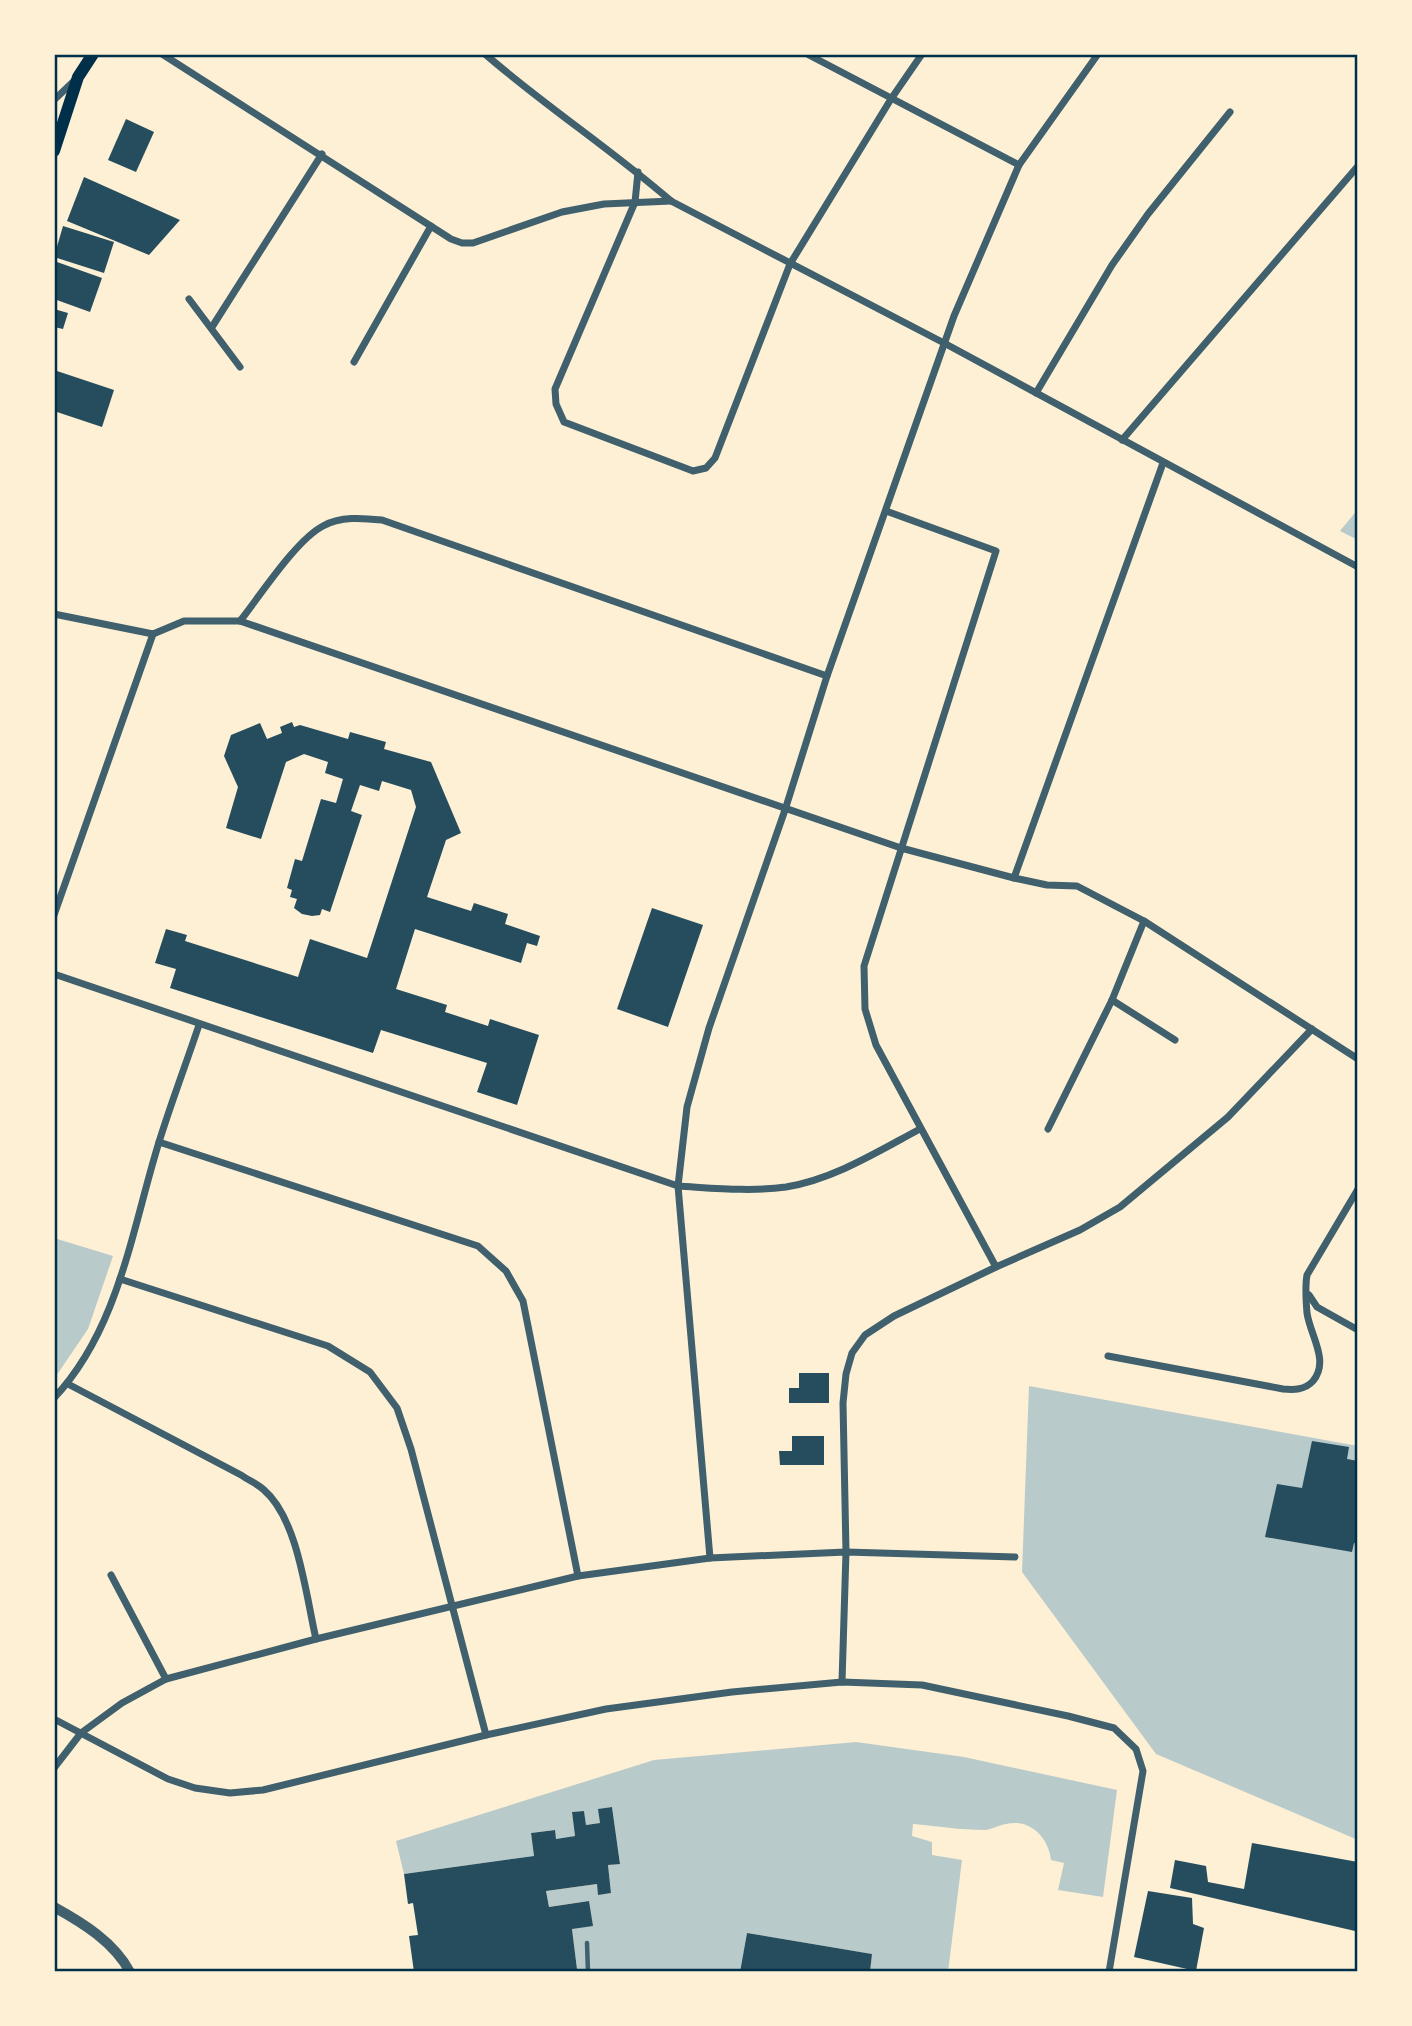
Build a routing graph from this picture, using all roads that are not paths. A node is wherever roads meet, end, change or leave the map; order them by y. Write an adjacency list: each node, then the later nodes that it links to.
1 (93, 54): 7 (main road)
2 (162, 54): 12 (street)
3 (485, 54): 15 (street)
4 (807, 54): 8 (street)
5 (922, 54): 8 (street)
6 (1098, 54): 13 (street)
7 (78, 77): 9 (street); 11 (main road)
8 (891, 99): 13 (street); 19 (street)
9 (54, 100)
10 (1230, 112): 25 (street)
11 (54, 151)
12 (322, 154): 18 (street); 21 (street)
13 (1019, 165): 22 (street)
14 (1358, 166): 26 (street)
15 (638, 172): 16 (street); 17 (street)
16 (671, 201): 17 (street); 19 (street)
17 (635, 202): 18 (street); 19 (street)
18 (432, 226): 23 (street)
19 (790, 264): 22 (street)
20 (190, 299): 21 (street)
21 (212, 327): 24 (street)
22 (944, 343): 25 (street); 28 (street)
23 (354, 362)
24 (240, 367)
25 (1036, 393): 26 (street)
26 (1122, 440): 27 (street)
27 (1163, 463): 29 (street); 36 (street)
28 (886, 511): 33 (street); 35 (street)
29 (1358, 567)
30 (54, 614): 32 (street)
31 (240, 621): 32 (street); 33 (street); 34 (street)
32 (153, 634): 37 (street)
33 (828, 676): 34 (street)
34 (785, 810): 35 (street); 48 (street)
35 (901, 848): 36 (street); 45 (street)
36 (1014, 878): 38 (street)
37 (54, 915)
38 (1144, 921): 40 (street); 42 (street)
39 (54, 974): 41 (street)
40 (1112, 1000): 43 (street); 46 (street)
41 (199, 1025): 47 (street); 48 (street)
42 (1312, 1029): 44 (street); 50 (street)
43 (1175, 1040)
44 (1358, 1059)
45 (919, 1129): 48 (street); 50 (street)
46 (1048, 1129)
47 (159, 1142): 51 (street); 61 (street)
48 (678, 1186): 59 (street)
49 (1358, 1189): 52 (street)
50 (996, 1267): 57 (street)
51 (120, 1279): 55 (street); 62 (street)
52 (1307, 1292): 53 (street); 54 (street)
53 (1358, 1331)
54 (1108, 1356)
55 (68, 1384): 56 (street); 63 (street)
56 (54, 1398)
57 (846, 1552): 58 (street); 59 (street); 65 (street)
58 (1015, 1556)
59 (710, 1558): 61 (street)
60 (111, 1576): 64 (street)
61 (578, 1576): 62 (street)
62 (452, 1605): 63 (street); 68 (street)
63 (316, 1639): 64 (street)
64 (166, 1679): 67 (street)
65 (842, 1682): 68 (street); 74 (street)
66 (54, 1719): 67 (street)
67 (81, 1733): 68 (street); 69 (street)
68 (486, 1735)
69 (54, 1768)
70 (54, 1907): 72 (street)
71 (587, 1943): 73 (lane)
72 (129, 1970)
73 (588, 1972)
74 (1110, 1972)

